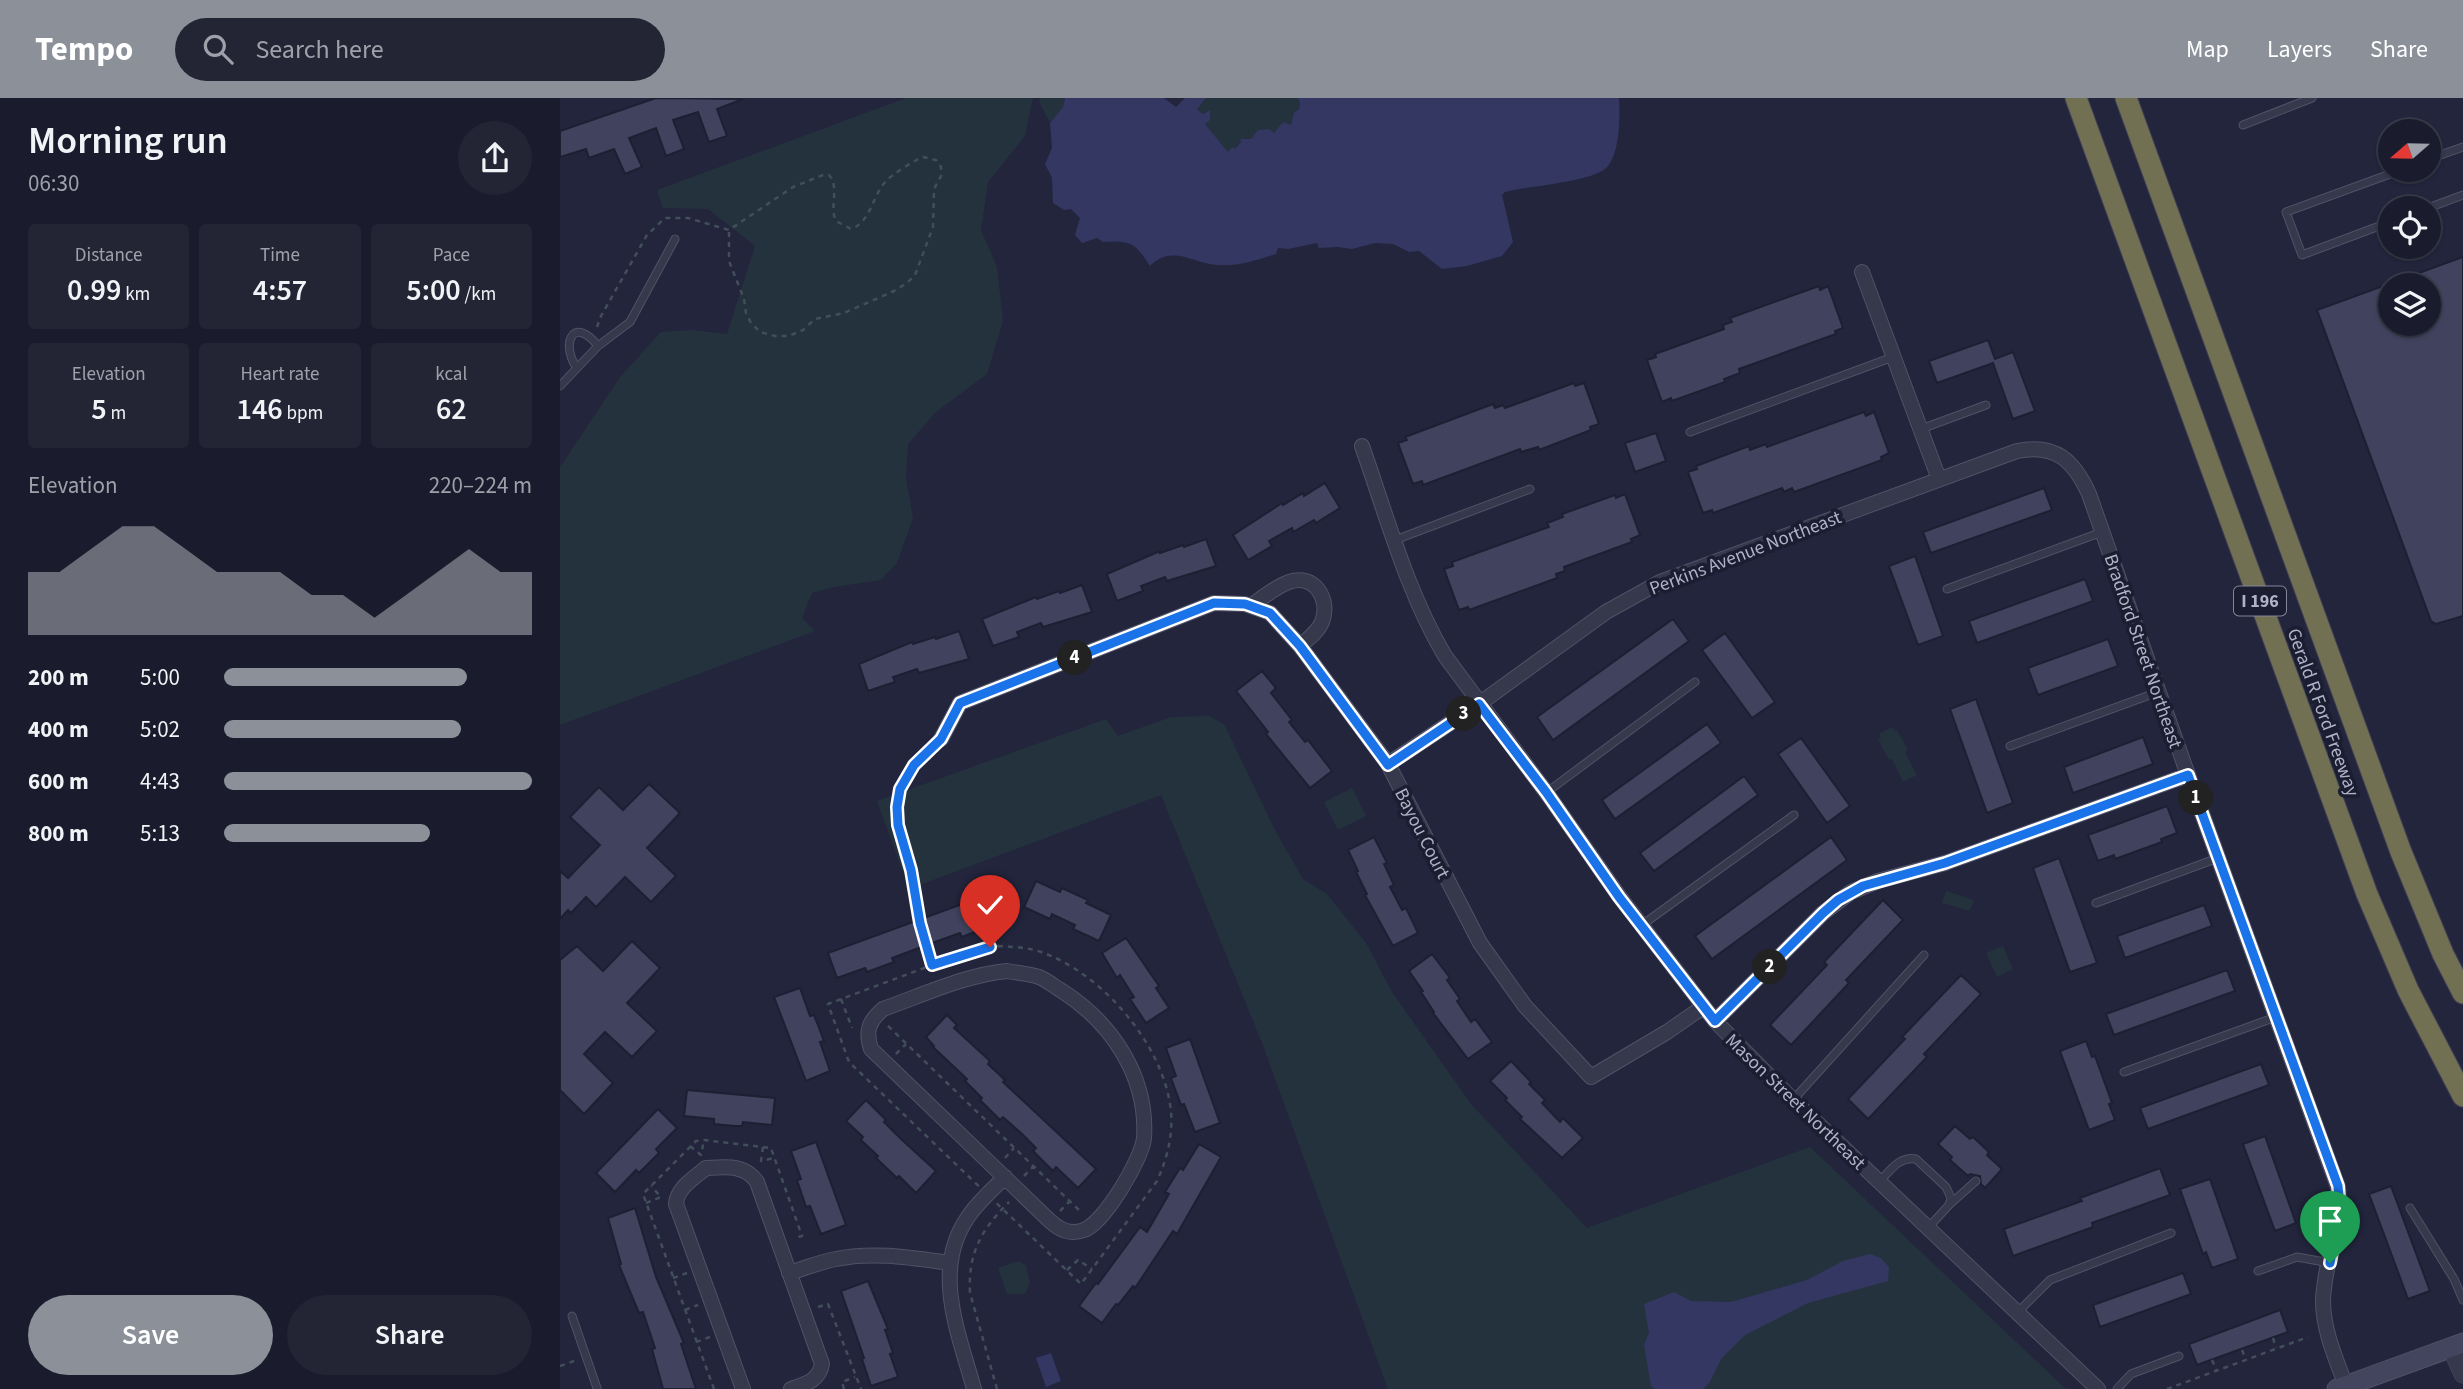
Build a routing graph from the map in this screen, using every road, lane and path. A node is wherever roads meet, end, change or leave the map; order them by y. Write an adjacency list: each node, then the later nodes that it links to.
1 (2076, 98): 51 (highway, Gerald R Ford Freeway / I 196)
2 (2126, 98): 43 (highway, Gerald R Ford Freeway / I 196)
3 (2312, 98): 4 (lane)
4 (2243, 125)
5 (2463, 147): 6 (lane)
6 (2441, 155)
7 (2378, 178): 10 (lane)
8 (2463, 195): 9 (lane)
9 (2441, 203)
10 (2378, 226)
11 (729, 230): 11 (path); 14 (path)
12 (676, 239): 14 (lane)
13 (1862, 272): 15 (street)
14 (595, 343): 16 (lane); 16 (lane)
15 (1894, 357): 19 (street); 20 (lane)
16 (576, 368): 17 (lane)
17 (560, 386)
18 (1986, 405): 19 (lane)
19 (1920, 430): 22 (street)
20 (1690, 432)
21 (1362, 446): 25 (street, Mason Street Northeast)
22 (1939, 479): 24 (street, Bradford Street Northeast); 31 (street, Perkins Avenue Northeast)
23 (1530, 489): 25 (lane)
24 (2102, 532): 26 (lane); 30 (street, Bradford Street Northeast)
25 (1395, 540): 31 (street, Mason Street Northeast)
26 (1947, 589)
27 (1251, 606): 28 (street, Bayou Court); 28 (street); 32 (street, Bayou Court)
28 (1300, 646): 34 (street, Bayou Court)
29 (1695, 682): 36 (lane)
30 (2158, 692): 33 (lane); 35 (street, Bradford Street Northeast)
31 (1479, 704): 34 (street, Perkins Avenue Northeast); 36 (street, Mason Street Northeast)
32 (941, 739): 42 (path)
33 (2010, 746)
34 (1388, 765): 45 (street, Bayou Court)
35 (2188, 775): 38 (street, Bradford Street Northeast); 48 (street)
36 (1546, 792): 40 (street, Mason Street Northeast)
37 (1794, 814): 40 (lane)
38 (2218, 858): 39 (lane); 47 (street, Bradford Street Northeast)
39 (2096, 903)
40 (1641, 926): 45 (street, Mason Street Northeast)
41 (1924, 955): 52 (lane)
42 (932, 965): 44 (path); 74 (path)
43 (2463, 993)
44 (841, 999): 49 (path); 62 (path)
45 (1703, 1007): 48 (street, Mason Street Northeast)
46 (883, 1009): 57 (street); 67 (path); 67 (street)
47 (2276, 1016): 50 (lane); 71 (street, Bradford Street Northeast)
48 (1715, 1021): 52 (street, Mason Street Northeast)
49 (853, 1032)
50 (2124, 1072)
51 (2463, 1096)
52 (1793, 1100): 59 (street, Mason Street Northeast)
53 (704, 1140): 54 (path); 54 (path); 55 (path)
54 (690, 1146): 60 (path)
55 (763, 1147): 56 (path); 56 (path)
56 (774, 1158): 70 (path)
57 (1004, 1177): 61 (street); 62 (street)
58 (1976, 1181): 64 (lane)
59 (1879, 1182): 64 (lane); 68 (street, Mason Street Northeast)
60 (651, 1186): 63 (path); 63 (path)
61 (1019, 1191): 65 (path); 67 (street)
62 (987, 1194): 65 (path); 72 (street)
63 (646, 1203): 96 (path)
64 (1949, 1205): 68 (lane)
65 (1002, 1208): 73 (path); 102 (path)
66 (2410, 1208): 77 (lane)
67 (1094, 1225)
68 (1928, 1229): 79 (street, Mason Street Northeast)
69 (2171, 1233): 79 (lane)
70 (802, 1236)
71 (2330, 1263): 75 (lane); 94 (street, Bradford Street Northeast)
72 (950, 1264): 76 (street); 101 (street)
73 (1067, 1270): 74 (path); 74 (path)
74 (1092, 1270)
75 (2258, 1271)
76 (789, 1272): 97 (street); 98 (street)
77 (2463, 1300)
78 (828, 1304): 93 (path)
79 (2018, 1312): 103 (street, Mason Street Northeast)
80 (572, 1316): 86 (lane)
81 (2273, 1338): 84 (path)
82 (2308, 1338): 84 (path)
83 (2457, 1345): 92 (street); 94 (main road)
84 (2277, 1349): 89 (path)
85 (2242, 1350): 89 (path)
86 (586, 1356): 90 (path); 95 (lane)
87 (2179, 1356): 104 (lane)
88 (2212, 1360): 91 (path)
89 (2246, 1360): 91 (path)
90 (560, 1366)
91 (2217, 1371): 105 (path)
92 (2463, 1374)
93 (856, 1377): 99 (path); 100 (path)
94 (2341, 1387)
95 (596, 1389)
96 (714, 1389)
97 (743, 1389)
98 (791, 1389)
99 (844, 1389)
100 (860, 1389)
101 (974, 1389)
102 (997, 1389)
103 (2098, 1389)
104 (2118, 1389)
105 (2167, 1389)

